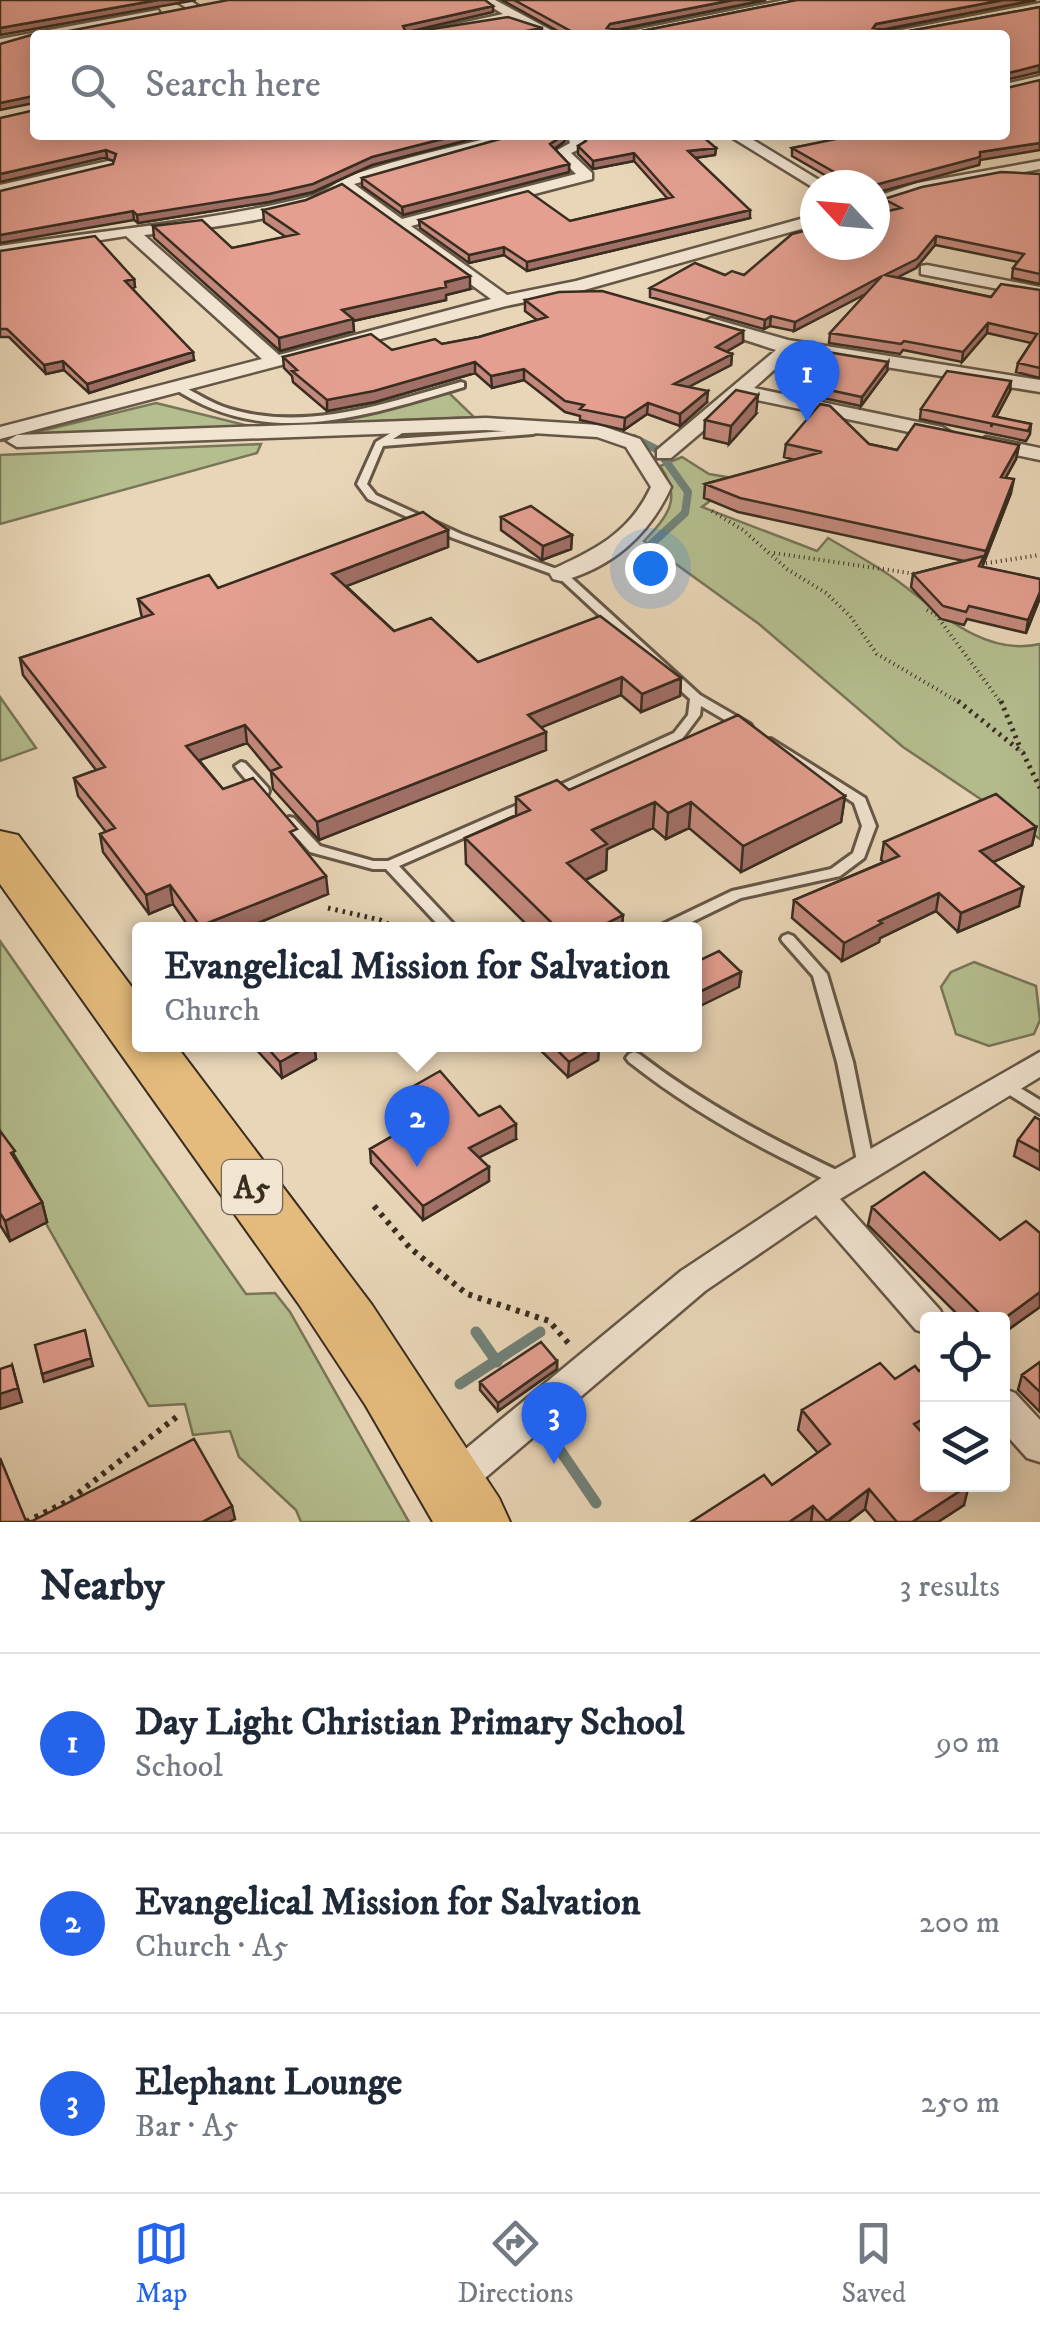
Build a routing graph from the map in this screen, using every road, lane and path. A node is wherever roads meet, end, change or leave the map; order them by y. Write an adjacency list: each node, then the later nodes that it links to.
1 (180, 0): 8 (street)
2 (486, 0): 7 (street)
3 (805, 0): 6 (street)
4 (702, 7): 6 (street)
5 (1040, 7): 12 (street)
6 (715, 14): 11 (street)
7 (515, 15): 9 (street); 10 (street)
8 (70, 30)
9 (438, 30)
10 (544, 30)
11 (640, 30)
12 (910, 30)
13 (30, 36): 14 (street)
14 (4, 39)
15 (1040, 80): 16 (street)
16 (1010, 87)
17 (499, 140): 23 (street)
18 (578, 140): 26 (street)
19 (743, 140): 22 (street)
20 (108, 165): 24 (street)
21 (1040, 165): 25 (street)
22 (800, 174)
23 (343, 183): 26 (street); 28 (street)
24 (0, 190)
25 (890, 197)
26 (399, 224): 34 (street)
27 (800, 224): 31 (street)
28 (130, 231): 29 (street); 37 (street)
29 (0, 252)
30 (927, 270): 32 (street)
31 (578, 286): 33 (street); 34 (street)
32 (1040, 292)
33 (616, 296)
34 (504, 301): 37 (street)
35 (692, 318): 36 (street)
36 (786, 344): 40 (street); 41 (street)
37 (275, 361): 39 (street)
38 (461, 385): 39 (lane)
39 (177, 386): 44 (street)
40 (1040, 386)
41 (738, 390): 47 (street); 48 (street)
42 (404, 428): 43 (street); 45 (street); 46 (lane)
43 (556, 428): 46 (lane); 53 (street)
44 (0, 433)
45 (0, 441)
46 (380, 444): 53 (lane)
47 (664, 454)
48 (1040, 454)
49 (712, 511): 50 (path)
50 (771, 552): 54 (path); 57 (path)
51 (1040, 555): 52 (path)
52 (974, 565)
53 (562, 574): 56 (lane)
54 (920, 575)
55 (927, 610): 57 (path)
56 (696, 698): 61 (lane); 65 (lane)
57 (1022, 753): 59 (path)
58 (241, 766): 61 (lane)
59 (1040, 788)
60 (0, 847): 67 (highway, A5 / A5)
61 (390, 865): 64 (lane)
62 (328, 908): 63 (path)
63 (384, 922)
64 (444, 922)
65 (679, 922)
66 (788, 939): 73 (lane)
67 (132, 1030)
68 (149, 1052): 80 (highway, A5 / A5)
69 (634, 1058): 73 (lane)
70 (1040, 1063): 71 (street)
71 (1005, 1085): 72 (lane); 73 (street)
72 (1040, 1108)
73 (843, 1181): 75 (street); 80 (street)
74 (374, 1206): 76 (path)
75 (923, 1312)
76 (565, 1340)
77 (1010, 1413): 79 (street)
78 (179, 1414): 81 (path)
79 (1040, 1446)
80 (461, 1504)
81 (26, 1522)

